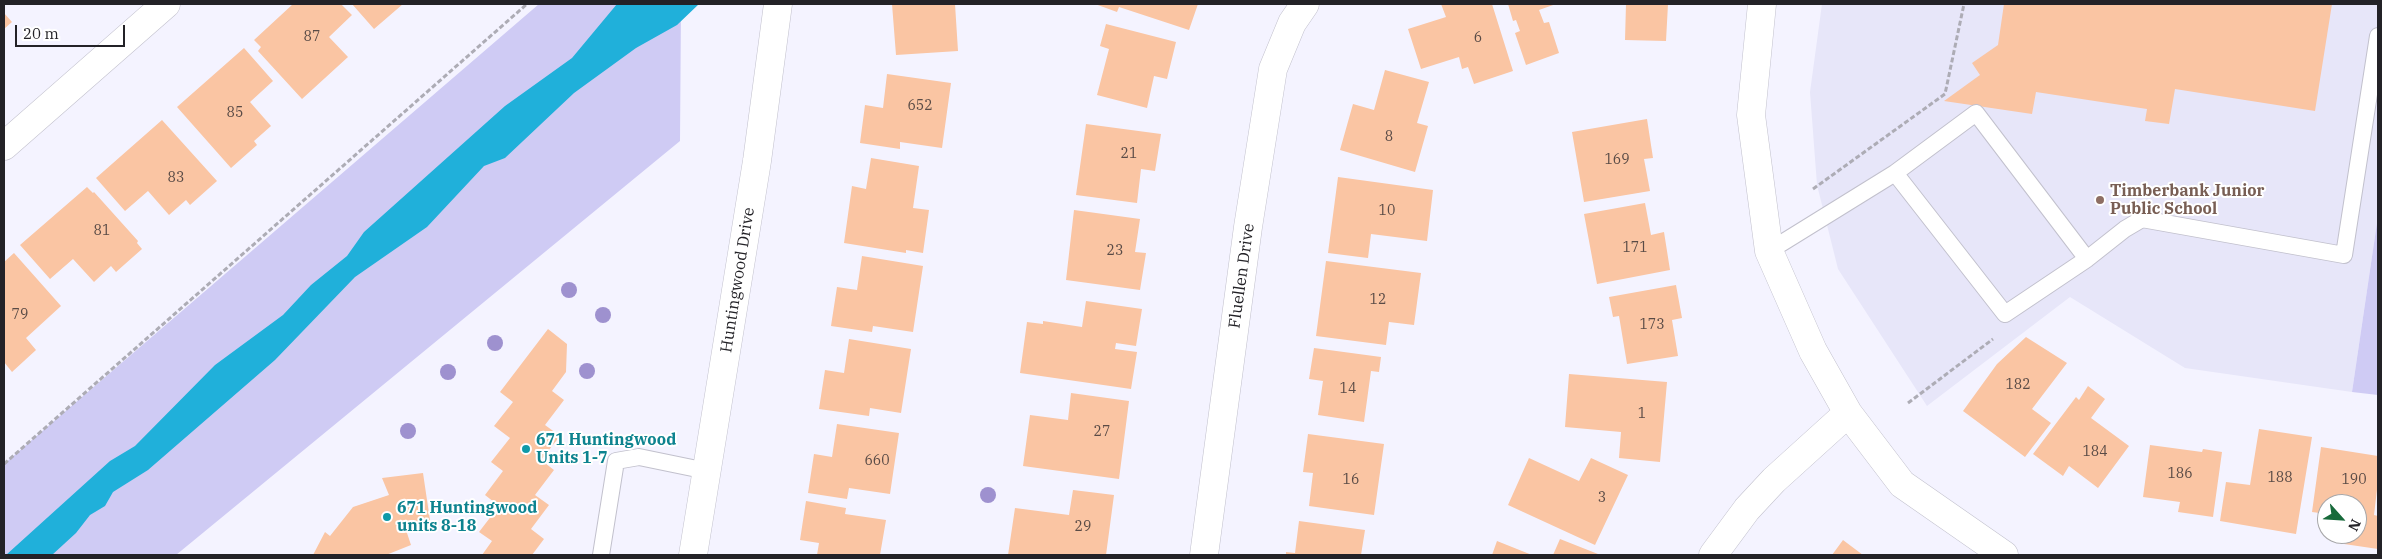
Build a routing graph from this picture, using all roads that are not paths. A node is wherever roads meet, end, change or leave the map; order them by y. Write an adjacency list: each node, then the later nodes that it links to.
1 (166, 4): 6 (street)
2 (778, 4): 11 (street, Huntingwood Drive)
3 (1306, 4): 14 (street, Fluellen Drive)
4 (1762, 4): 8 (street)
5 (2378, 36): 9 (lane)
6 (4, 146)
7 (1895, 173): 8 (lane); 9 (lane); 9 (lane)
8 (1769, 251): 10 (street)
9 (2087, 258)
10 (1848, 413): 15 (street); 16 (street)
11 (707, 471): 12 (lane); 13 (street, Huntingwood Drive)
12 (601, 555)
13 (693, 555)
14 (1204, 555)
15 (1713, 555)
16 (2004, 555)

